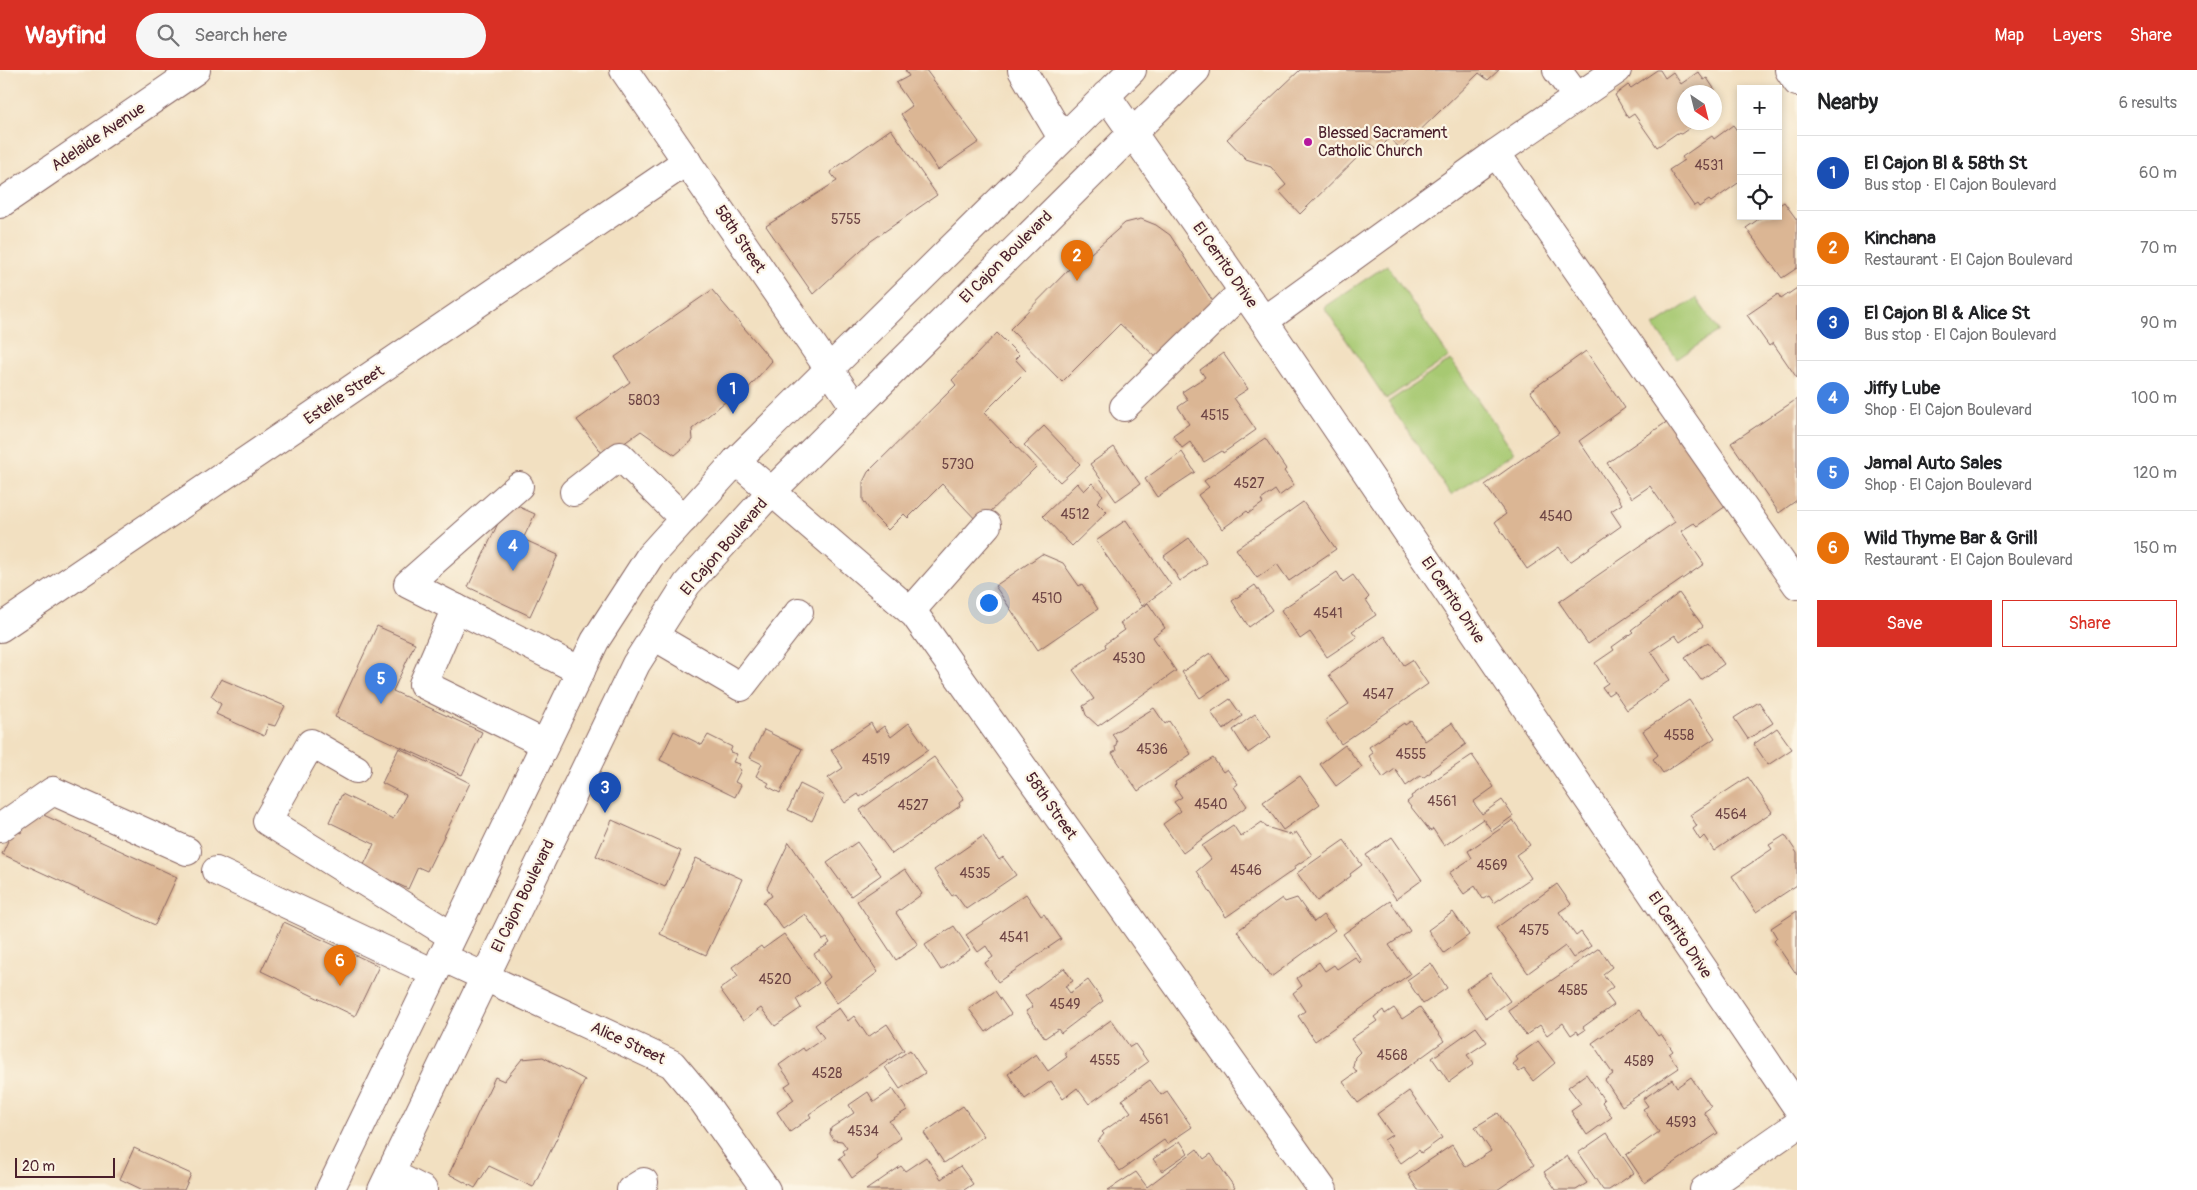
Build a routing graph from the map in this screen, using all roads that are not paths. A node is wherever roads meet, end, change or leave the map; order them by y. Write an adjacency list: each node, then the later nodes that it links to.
1 (196, 70): 16 (street, Adelaide Avenue)
2 (1022, 70): 13 (street)
3 (1132, 70): 10 (street)
4 (1196, 70): 12 (street, El Cajon Boulevard)
5 (1557, 70): 11 (street)
6 (1617, 70): 11 (street)
7 (1789, 70): 9 (street)
8 (628, 71): 15 (street, 58th Street)
9 (1797, 82)
10 (1106, 95): 12 (street, El Cerrito Drive); 13 (street)
11 (1577, 97): 14 (street)
12 (1132, 132): 17 (street, El Cerrito Drive); 20 (street, El Cajon Boulevard)
13 (1062, 138): 19 (street)
14 (1496, 153): 18 (street); 28 (street)
15 (687, 162): 19 (street, 58th Street); 32 (street, Estelle Street)
16 (0, 204)
17 (1243, 291): 18 (street, El Cerrito Drive); 21 (street)
18 (1264, 321): 42 (street, El Cerrito Drive)
19 (830, 370): 20 (street, 58th Street); 22 (street)
20 (855, 407): 25 (street, El Cajon Boulevard)
21 (1124, 407)
22 (736, 461): 25 (street, 58th Street); 26 (street)
23 (519, 486): 29 (street)
24 (574, 492): 26 (street)
25 (771, 492): 30 (street, 58th Street); 33 (street, El Cajon Boulevard)
26 (684, 519): 34 (street)
27 (987, 526): 30 (street)
28 (1797, 584)
29 (456, 608): 34 (street); 35 (street)
30 (911, 611): 48 (street, 58th Street)
31 (799, 612): 33 (street)
32 (0, 628)
33 (654, 636): 41 (street, El Cajon Boulevard)
34 (581, 671): 35 (street)
35 (545, 744): 40 (street)
36 (356, 769): 40 (street)
37 (0, 828): 38 (street)
38 (187, 851)
39 (216, 871): 40 (street)
40 (442, 955): 41 (street, Alice Street); 45 (street)
41 (484, 976): 44 (street, El Cajon Boulevard); 47 (street, Alice Street)
42 (1797, 1106)
43 (1797, 1125): 49 (street)
44 (386, 1182): 46 (street)
45 (330, 1190)
46 (423, 1190)
47 (766, 1190)
48 (1323, 1190)
49 (1704, 1190)

